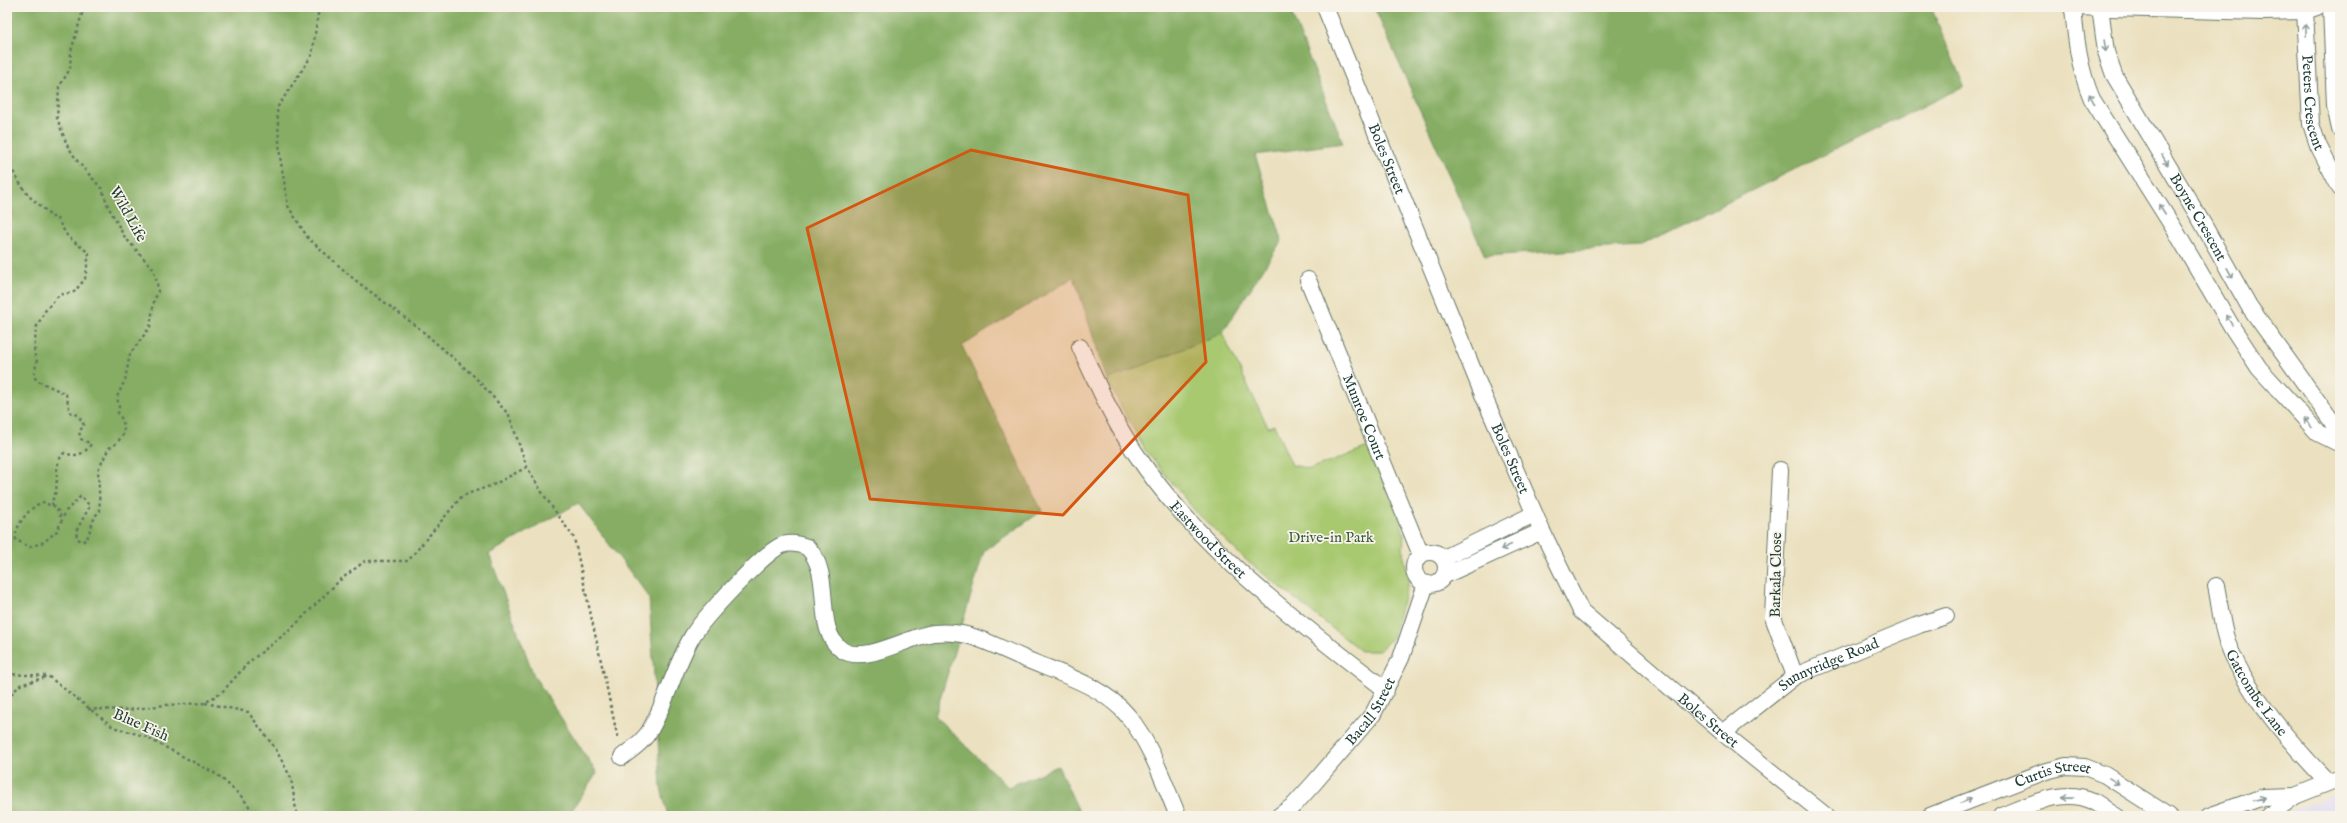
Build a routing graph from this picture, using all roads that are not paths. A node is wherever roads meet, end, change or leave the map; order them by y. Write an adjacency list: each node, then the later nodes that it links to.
1 (1325, 7): 13 (street, Boles Street)
2 (2100, 7): 4 (street, Boyne Crescent); 5 (street); 10 (street, Boyne Crescent, one-way to 10)
3 (2331, 7): 6 (street, Peters Crescent)
4 (2072, 8): 11 (street, Boyne Crescent, one-way to 4)
5 (2311, 9): 7 (street, Peters Crescent, one-way to 5)
6 (2340, 129)
7 (2340, 188)
8 (1308, 280): 15 (street, Munroe Court)
9 (1080, 347): 22 (street, Eastwood Street)
10 (2340, 437)
11 (2340, 444)
12 (1780, 470): 21 (street, Barkala Close)
13 (1534, 514): 14 (street, Boles Street); 16 (street)
14 (1542, 531): 17 (street, one-way to 17); 23 (street, Boles Street)
15 (1421, 554): 16 (street); 18 (street)
16 (1444, 558): 17 (street)
17 (1445, 575): 18 (street)
18 (1426, 584): 22 (street, Bacall Street)
19 (2216, 586): 25 (street, Gatcombe Lane)
20 (1946, 616): 21 (street, Sunnyridge Road)
21 (1795, 676): 23 (street, Sunnyridge Road)
22 (1386, 690): 28 (street, Bacall Street)
23 (1723, 733): 29 (street, Boles Street)
24 (622, 757): 27 (street)
25 (2334, 780): 26 (street)
26 (2295, 796): 34 (street, one-way to 26); 35 (street)
27 (1178, 816)
28 (1279, 816)
29 (1826, 816)
30 (1930, 816): 33 (street, Curtis Street, one-way to 33)
31 (2001, 816): 32 (street, Curtis Street, one-way to 31)
32 (2116, 816)
33 (2169, 816)
34 (2209, 816)
35 (2268, 816)

